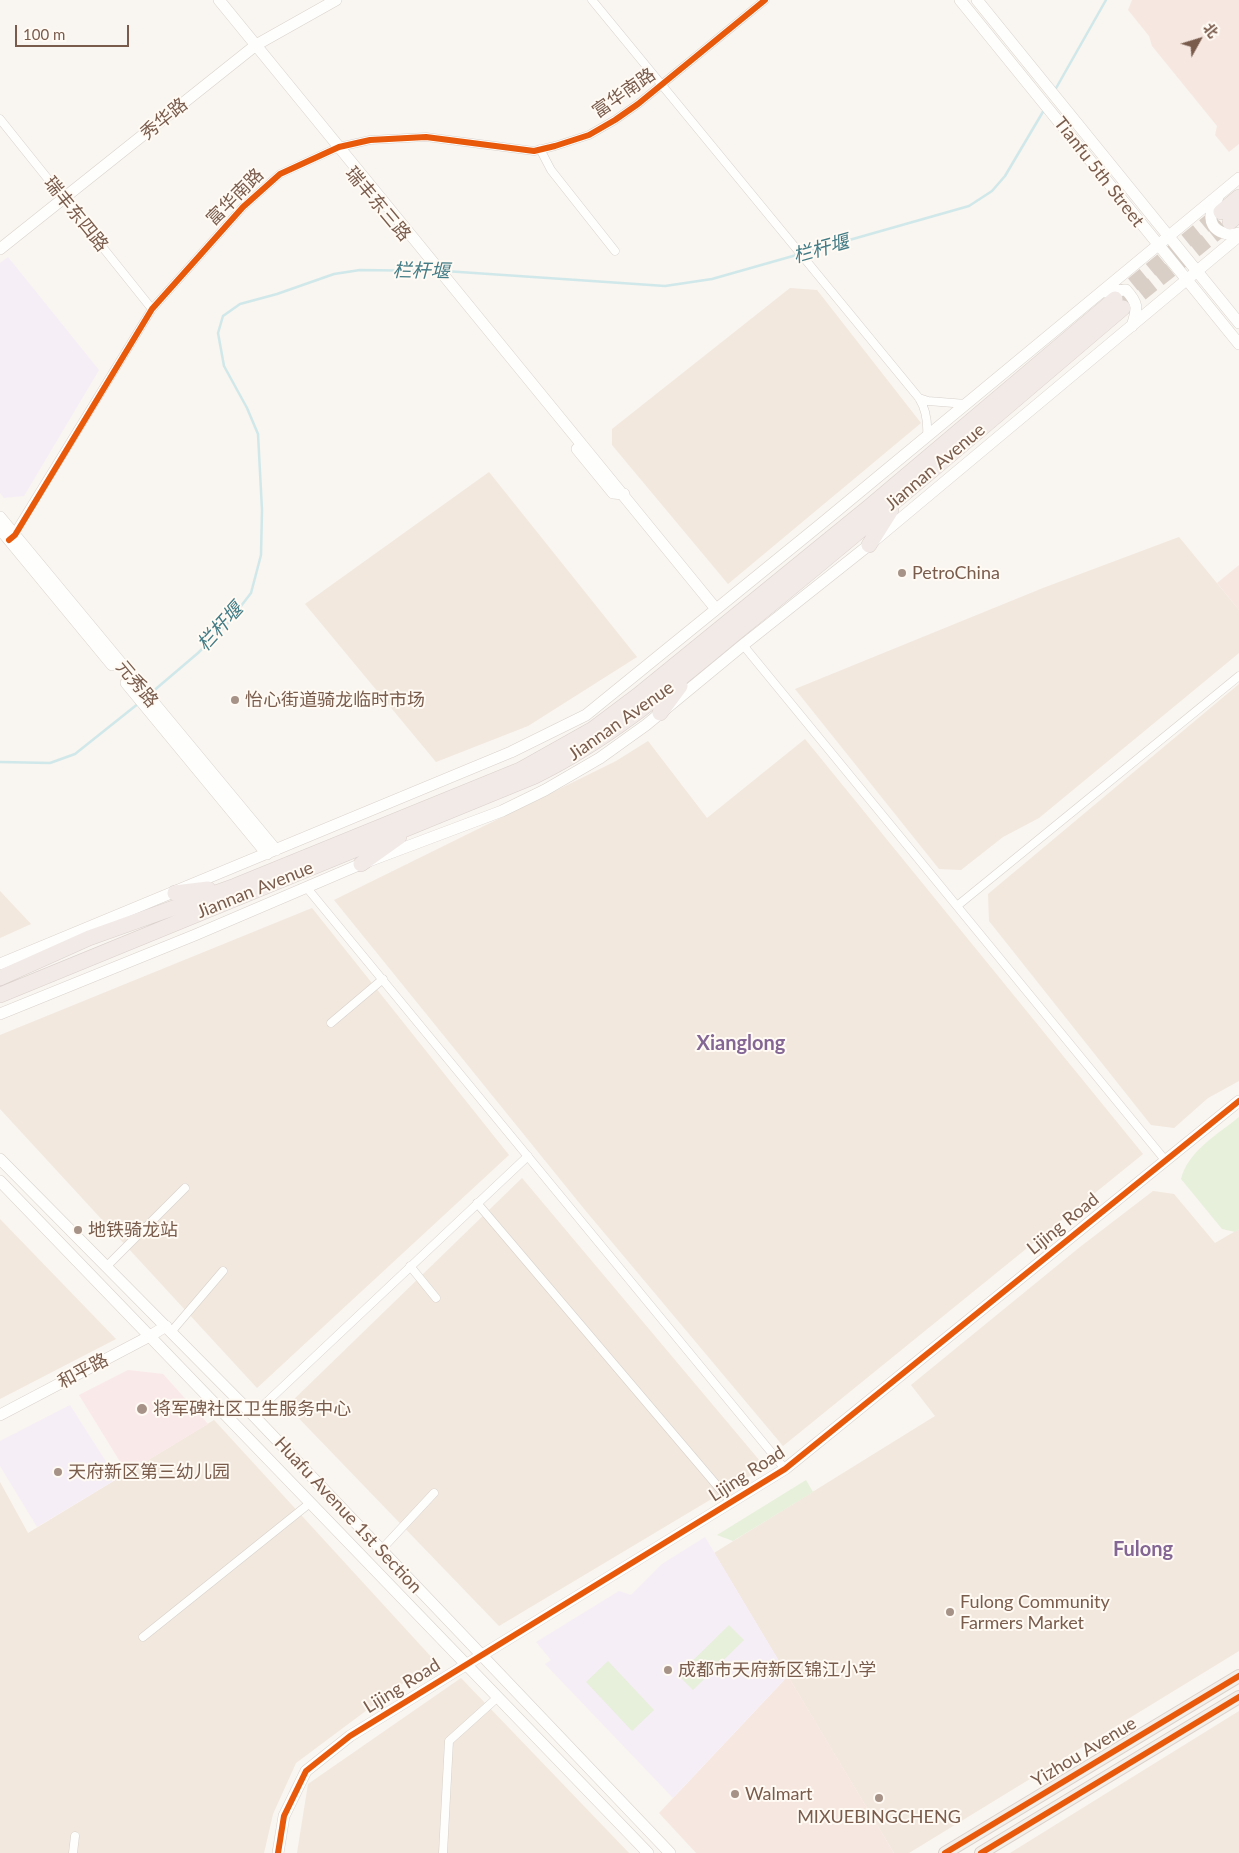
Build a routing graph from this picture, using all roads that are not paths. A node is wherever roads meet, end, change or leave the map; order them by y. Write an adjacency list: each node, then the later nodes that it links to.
1 (210, 0): 8 (main road, 瑞丰东三路)
2 (219, 0): 8 (main road, 瑞丰东三路)
3 (336, 0): 8 (main road, 秀华路)
4 (592, 0): 9 (street)
5 (765, 0): 9 (street, 富华南路)
6 (960, 0): 19 (main road, Tianfu 5th Street)
7 (976, 0): 18 (main road, Tianfu 5th Street)
8 (254, 47): 11 (main road, 瑞丰东三路); 16 (main road, 秀华路)
9 (663, 85): 12 (street, 富华南路); 29 (street)
10 (0, 119): 16 (street, 瑞丰东四路)
11 (336, 148): 12 (street, 富华南路); 25 (street, 富华南路); 37 (main road, 瑞丰东三路)
12 (540, 150): 21 (street)
13 (1239, 178): 14 (main road)
14 (1219, 195): 17 (main road); 18 (main road)
15 (1239, 197): 17 (highway)
16 (64, 199): 20 (main road, 秀华路); 25 (street, 瑞丰东四路)
17 (1234, 223): 22 (main road)
18 (1169, 238): 19 (main road); 22 (main road, Tianfu 5th Street)
19 (1158, 247): 23 (main road, Tianfu 5th Street); 24 (main road)
20 (0, 249)
21 (615, 250)
22 (1198, 272): 23 (main road); 26 (main road, Tianfu 5th Street)
23 (1187, 281): 27 (main road); 28 (main road, Tianfu 5th Street)
24 (1113, 300): 27 (main road); 30 (main road); 32 (highway, Jiannan Avenue); 45 (highway, Jiannan Avenue)
25 (152, 310): 35 (street, 富华南路)
26 (1239, 323)
27 (1131, 327): 36 (main road)
28 (1239, 344)
29 (919, 398): 30 (street); 31 (street)
30 (966, 404): 31 (main road)
31 (927, 437): 37 (main road)
32 (899, 498): 36 (highway); 38 (highway, Jiannan Avenue)
33 (0, 516): 35 (main road, 元秀路)
34 (0, 529): 35 (main road, 元秀路)
35 (12, 538): 43 (main road, 元秀路)
36 (869, 545): 39 (main road)
37 (716, 609): 43 (main road)
38 (743, 627): 41 (highway); 42 (highway, Jiannan Avenue)
39 (743, 645): 41 (main road); 48 (street)
40 (1239, 676): 48 (street)
41 (660, 713): 44 (main road)
42 (420, 822): 44 (highway); 52 (highway, Jiannan Avenue)
43 (271, 852): 47 (main road)
44 (361, 864): 46 (main road)
45 (235, 886): 47 (highway); 50 (highway, Jiannan Avenue)
46 (307, 888): 51 (street); 53 (main road)
47 (175, 892): 49 (main road)
48 (957, 906): 58 (street)
49 (0, 964)
50 (0, 978)
51 (382, 979): 54 (street); 56 (street)
52 (0, 995)
53 (0, 1014)
54 (331, 1023)
55 (1239, 1101): 58 (main road, Lijing Road)
56 (528, 1156): 61 (street); 70 (street)
57 (0, 1159): 62 (main road, Huafu Avenue 1st Section)
58 (1165, 1160): 70 (main road, Lijing Road)
59 (0, 1181): 67 (main road)
60 (185, 1188): 62 (street)
61 (477, 1204): 63 (street); 73 (street)
62 (107, 1266): 66 (main road, Huafu Avenue 1st Section)
63 (410, 1266): 65 (street); 69 (street)
64 (223, 1272): 66 (street)
65 (436, 1298)
66 (168, 1329): 67 (main road, 和平路); 69 (main road, Huafu Avenue 1st Section)
67 (150, 1336): 68 (main road, 和平路); 72 (main road)
68 (0, 1415)
69 (253, 1415): 74 (main road, Huafu Avenue 1st Section)
70 (786, 1469): 73 (main road, Lijing Road)
71 (434, 1493): 74 (street)
72 (310, 1502): 75 (street); 77 (main road)
73 (731, 1502): 76 (main road, Lijing Road)
74 (381, 1550): 76 (main road, Huafu Avenue 1st Section)
75 (143, 1637)
76 (480, 1655): 77 (main road, Lijing Road); 86 (main road, Huafu Avenue 1st Section)
77 (466, 1663): 79 (main road); 83 (main road, Lijing Road)
78 (1239, 1676): 87 (main road, Yizhou Avenue)
79 (498, 1697): 84 (street); 85 (main road)
80 (1239, 1697): 88 (main road, Yizhou Avenue)
81 (75, 1836): 82 (street)
82 (73, 1853)
83 (278, 1853)
84 (443, 1853)
85 (648, 1853)
86 (670, 1853)
87 (945, 1853)
88 (981, 1853)

